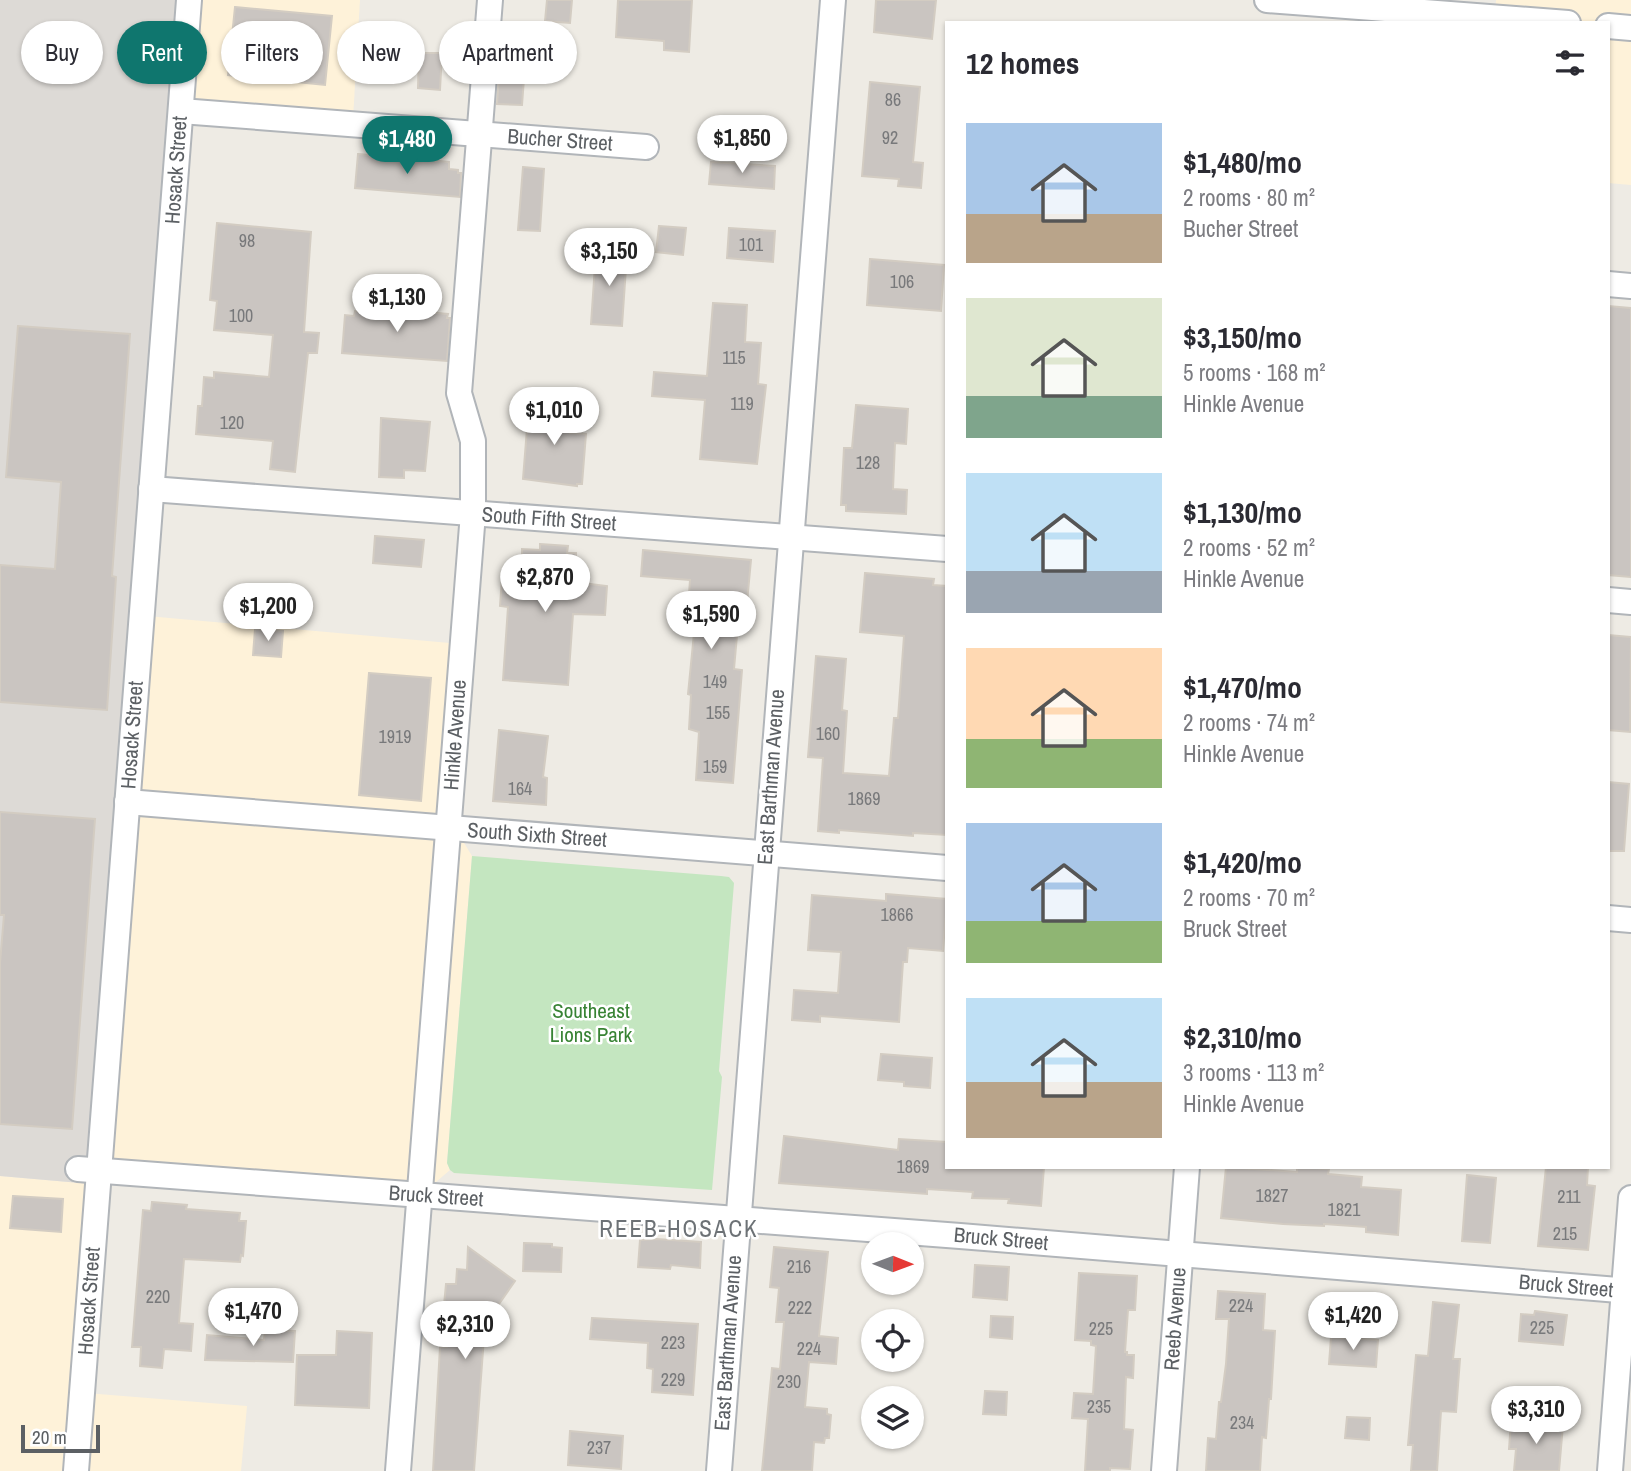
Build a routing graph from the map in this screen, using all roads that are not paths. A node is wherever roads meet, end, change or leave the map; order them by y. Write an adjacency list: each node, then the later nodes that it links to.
1 (190, 0): 10 (street, Hosack Street)
2 (489, 0): 11 (street, Hinkle Avenue)
3 (833, 0): 17 (street, East Barthman Avenue)
4 (1267, 0): 5 (street)
5 (1276, 0): 6 (street); 7 (street)
6 (1275, 21)
7 (1543, 21)
8 (1610, 26): 9 (street)
9 (1631, 27)
10 (181, 110): 11 (street, Bucher Street); 15 (street, Hosack Street)
11 (480, 134): 12 (street, Bucher Street); 16 (street, Hinkle Avenue)
12 (646, 146)
13 (1610, 284): 14 (street)
14 (1631, 286)
15 (151, 489): 16 (street, South Fifth Street); 21 (street, Hosack Street)
16 (472, 513): 17 (street, South Fifth Street); 22 (street, Hinkle Avenue)
17 (790, 537): 18 (street, South Fifth Street); 23 (street, East Barthman Avenue)
18 (945, 549)
19 (1610, 600): 20 (street)
20 (1631, 602)
21 (127, 802): 22 (street, South Sixth Street); 28 (street, Hosack Street)
22 (448, 828): 23 (street, South Sixth Street); 29 (street, Hinkle Avenue)
23 (765, 853): 24 (street, South Sixth Street); 31 (street, East Barthman Avenue)
24 (945, 868)
25 (1610, 918): 26 (street)
26 (1631, 920)
27 (1187, 1169): 32 (street, Reeb Avenue)
28 (88, 1170): 29 (street, Bruck Street); 34 (street, Hosack Street)
29 (419, 1195): 31 (street, Bruck Street); 35 (street, Hinkle Avenue)
30 (1631, 1198): 33 (street)
31 (738, 1219): 32 (street, Bruck Street); 36 (street, East Barthman Avenue)
32 (1180, 1253): 33 (street, Bruck Street); 37 (street, Reeb Avenue)
33 (1628, 1291): 38 (street)
34 (76, 1471)
35 (398, 1471)
36 (719, 1471)
37 (1164, 1471)
38 (1610, 1471)

